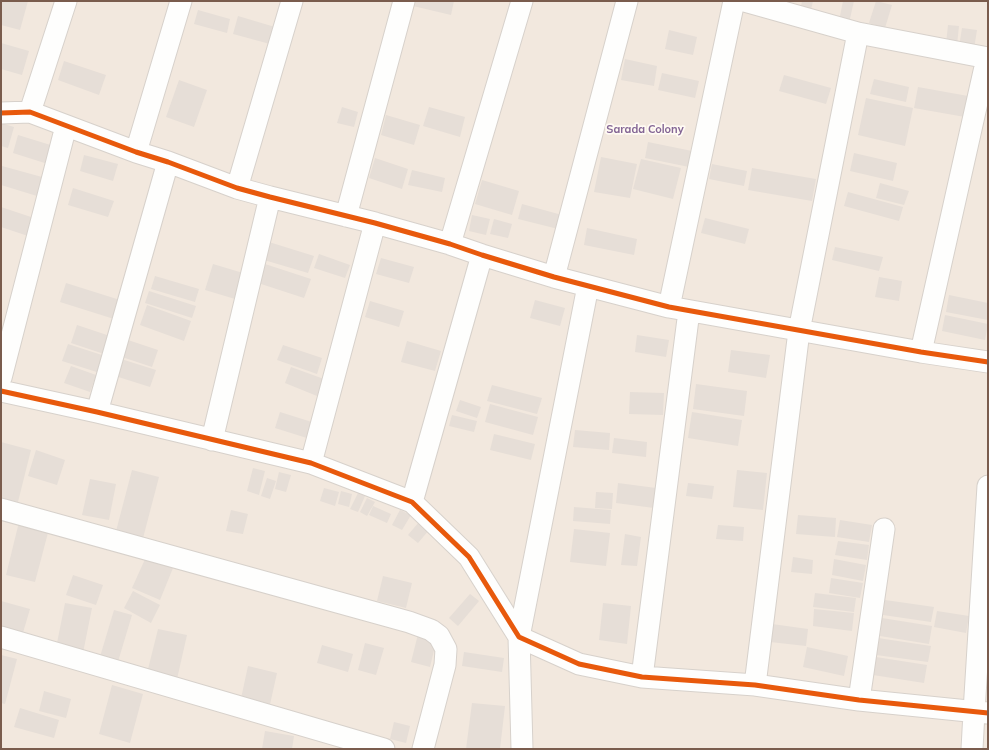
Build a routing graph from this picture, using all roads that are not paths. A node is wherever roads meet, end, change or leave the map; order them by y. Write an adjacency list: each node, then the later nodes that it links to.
1 (66, 1): 11 (street)
2 (181, 1): 14 (street)
3 (292, 1): 16 (street)
4 (404, 1): 18 (street)
5 (522, 1): 20 (street)
6 (627, 1): 22 (street)
7 (734, 1): 24 (street)
8 (744, 1): 9 (street)
9 (858, 33): 10 (street); 25 (street)
10 (988, 58): 26 (street)
11 (30, 112): 12 (street); 13 (street)
12 (1, 113)
13 (66, 126): 14 (street); 28 (street)
14 (136, 152): 15 (street)
15 (168, 162): 16 (street); 30 (street)
16 (237, 188): 17 (street)
17 (270, 197): 18 (street); 31 (street)
18 (346, 216): 19 (street)
19 (375, 223): 20 (street); 32 (street)
20 (450, 244): 21 (street)
21 (482, 255): 22 (street); 34 (street)
22 (554, 278): 23 (street)
23 (588, 286): 24 (street); 38 (street)
24 (679, 309): 25 (street); 39 (street)
25 (799, 331): 26 (street); 40 (street)
26 (921, 352): 27 (street)
27 (988, 362)
28 (1, 378)
29 (1, 391): 30 (street)
30 (97, 412): 31 (street)
31 (212, 440): 32 (street)
32 (311, 463): 34 (street)
33 (988, 486): 42 (street)
34 (412, 502): 38 (street)
35 (1, 509): 44 (street)
36 (884, 529): 41 (street)
37 (1, 637): 43 (street)
38 (519, 637): 39 (street); 45 (street)
39 (642, 677): 40 (street)
40 (755, 685): 41 (street)
41 (859, 700): 42 (street)
42 (981, 712): 46 (street)
43 (384, 749)
44 (423, 749)
45 (522, 749)
46 (972, 749)

